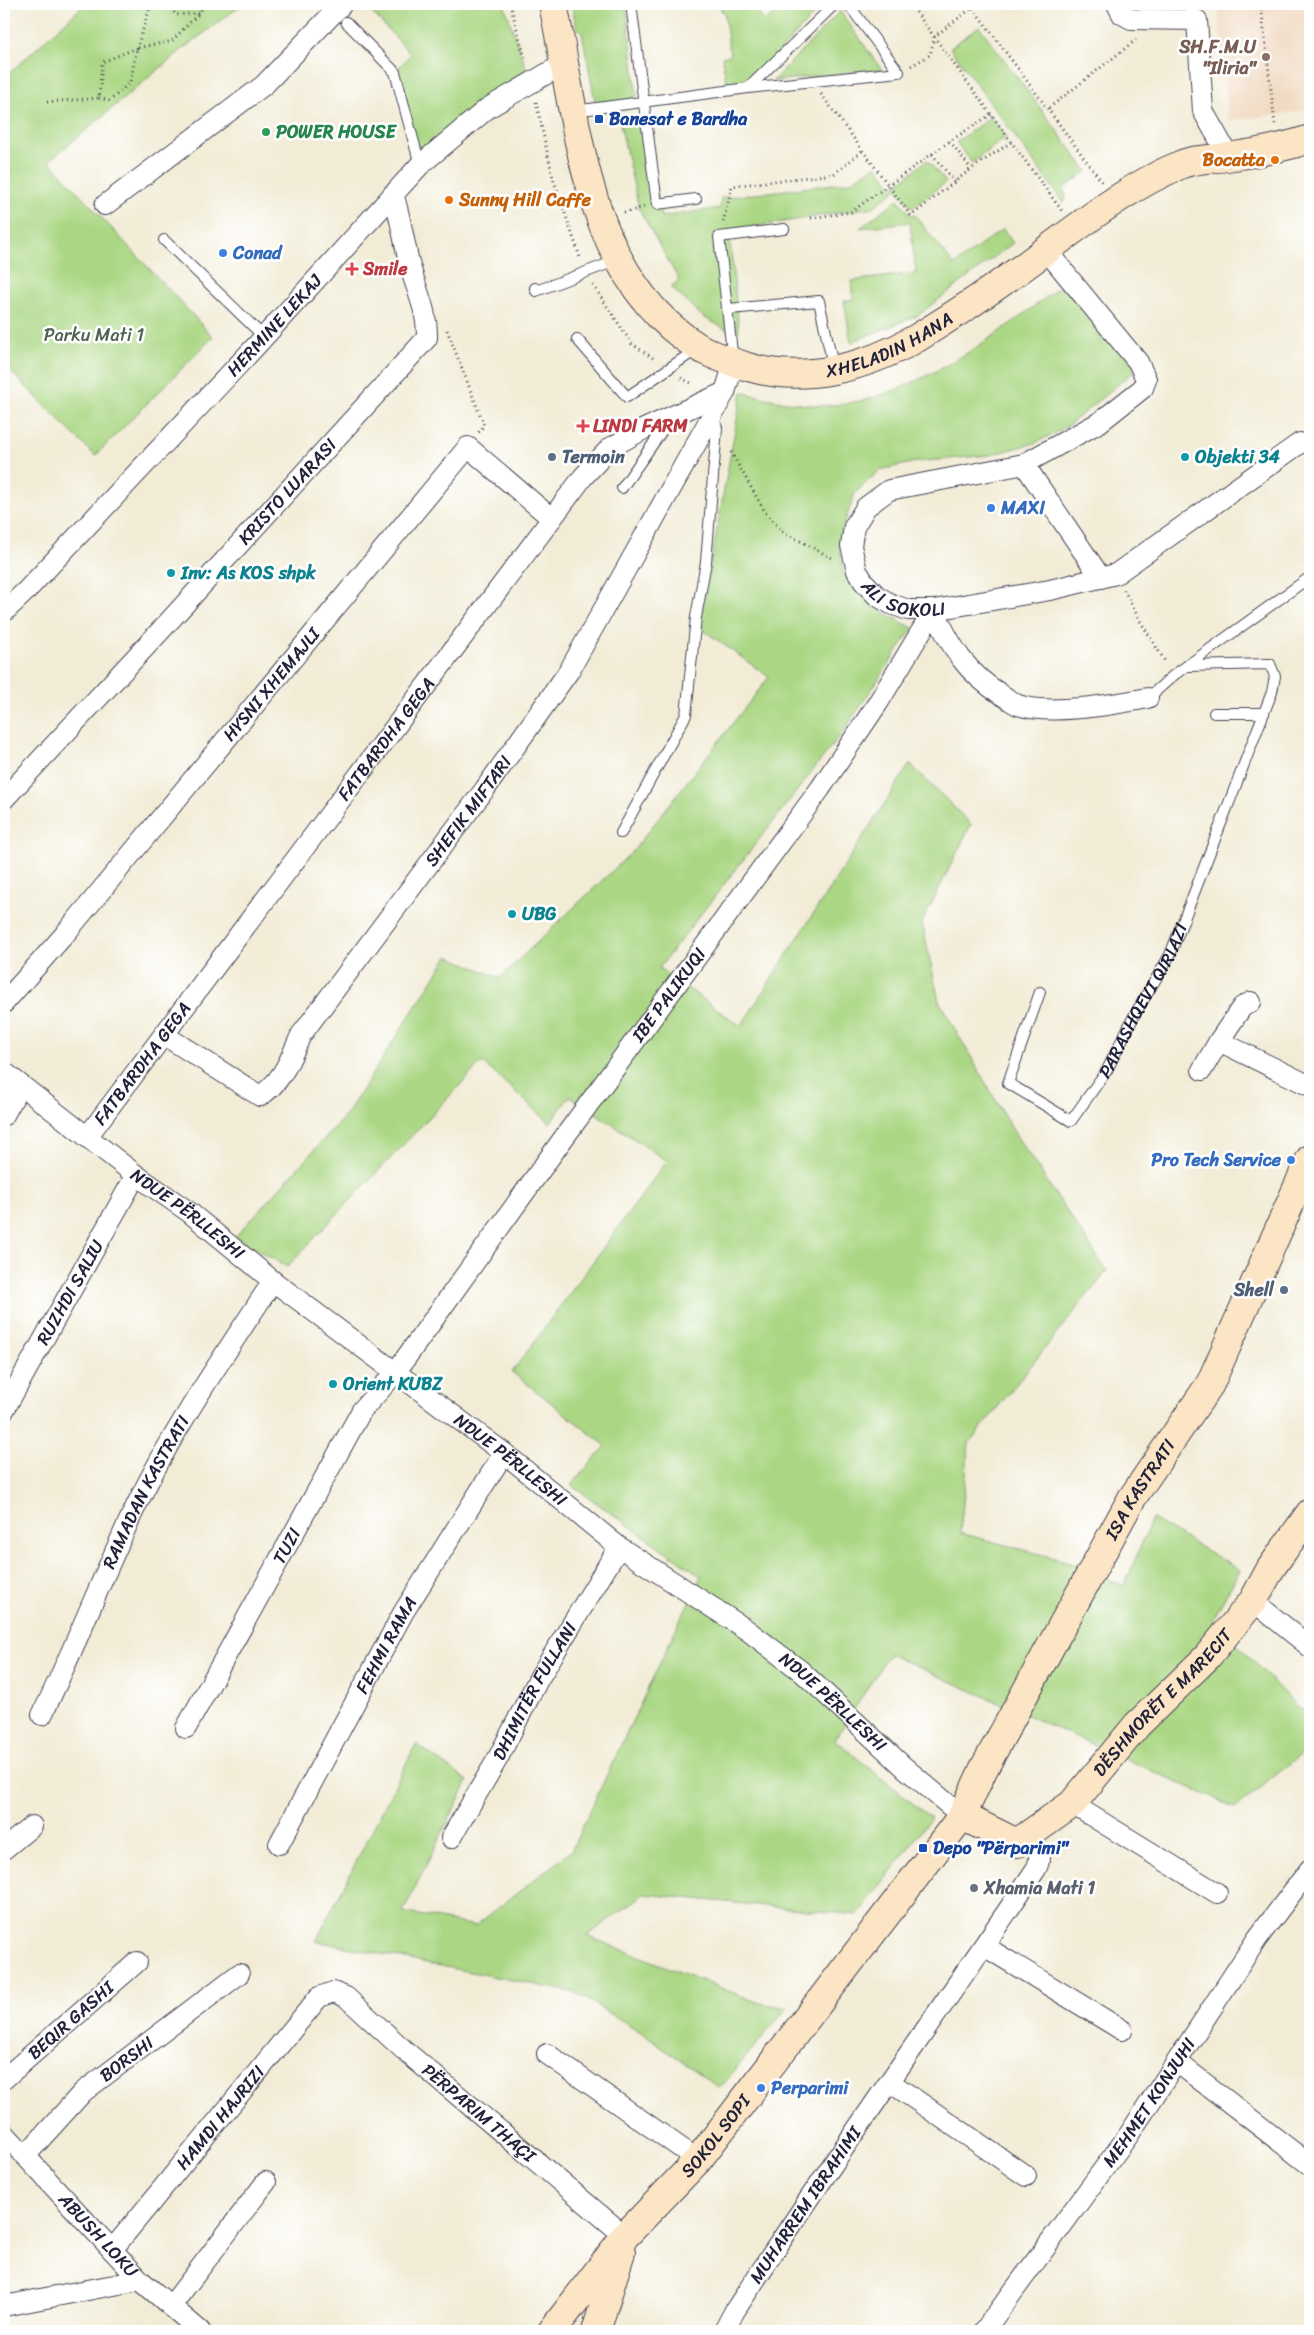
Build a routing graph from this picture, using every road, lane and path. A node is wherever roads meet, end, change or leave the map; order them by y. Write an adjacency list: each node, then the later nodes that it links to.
1 (151, 4): 17 (path)
2 (168, 4): 13 (path)
3 (204, 4): 13 (path)
4 (553, 4): 18 (street, XHELADIN HANA)
5 (631, 4): 24 (lane)
6 (835, 4): 21 (lane)
7 (848, 4): 19 (lane)
8 (910, 4): 15 (path)
9 (970, 4): 12 (path)
10 (1117, 4): 34 (street)
11 (1261, 4): 31 (path)
12 (972, 8): 15 (path); 25 (path)
13 (199, 13): 17 (path)
14 (344, 13): 35 (lane); 43 (street)
15 (934, 36): 19 (path); 27 (path)
16 (1140, 36): 25 (path)
17 (137, 48): 22 (path); 22 (path)
18 (565, 63): 26 (street, XHELADIN HANA); 35 (street, HERMINE LEKAJ)
19 (899, 72): 20 (lane)
20 (812, 82): 21 (lane); 32 (path)
21 (748, 88): 24 (lane)
22 (99, 98): 23 (path)
23 (47, 102)
24 (644, 102): 26 (lane); 42 (lane)
25 (1049, 108): 41 (path)
26 (574, 111): 45 (street, XHELADIN HANA)
27 (992, 114): 29 (path); 30 (path)
28 (1310, 139): 31 (street, XHELADIN HANA)
29 (950, 141): 33 (path); 36 (path)
30 (1012, 142): 36 (path); 47 (path)
31 (1278, 149): 34 (street, XHELADIN HANA)
32 (863, 150): 38 (path); 48 (path)
33 (932, 154): 37 (path); 38 (path)
34 (1229, 157): 41 (street, XHELADIN HANA)
35 (420, 165): 39 (street, HERMINE LEKAJ)
36 (971, 169): 37 (path)
37 (954, 182): 38 (path)
38 (889, 186): 44 (path)
39 (393, 194): 55 (street, HERMINE LEKAJ); 78 (street, KRISTO LUARASI)
40 (696, 199): 42 (lane)
41 (1114, 199): 47 (street, XHELADIN HANA)
42 (657, 204): 45 (path)
43 (105, 205)
44 (811, 218)
45 (602, 221): 51 (street, XHELADIN HANA)
46 (784, 229): 48 (lane)
47 (1075, 229): 50 (street, XHELADIN HANA)
48 (719, 237): 53 (lane)
49 (164, 240): 55 (lane)
50 (1046, 250): 59 (street, XHELADIN HANA); 65 (street, ALI SOKOLI)
51 (619, 260): 52 (lane); 57 (street, XHELADIN HANA)
52 (535, 288)
53 (729, 309): 58 (lane); 59 (lane)
54 (446, 326): 64 (path)
55 (264, 337): 72 (street, HERMINE LEKAJ)
56 (577, 340): 57 (lane)
57 (699, 348): 58 (street, XHELADIN HANA)
58 (734, 363): 59 (street, XHELADIN HANA); 60 (street, SHEFIK MIFTARI)
59 (834, 371)
60 (725, 392): 61 (street, FATBARDHA GEGA); 62 (street, SHEFIK MIFTARI)
61 (672, 416): 66 (lane); 67 (street, FATBARDHA GEGA)
62 (715, 420): 68 (path); 79 (lane, SHEFIK MIFTARI); 83 (street, SHEFIK MIFTARI)
63 (1300, 443): 69 (street, ALI SOKOLI)
64 (468, 447): 67 (street); 82 (street, HYSNI XHEMAJLI)
65 (1024, 464): 68 (street, ALI SOKOLI); 69 (street)
66 (622, 488)
67 (550, 517): 83 (street, FATBARDHA GEGA)
68 (857, 571): 71 (street, ALI SOKOLI)
69 (1108, 576): 71 (street, ALI SOKOLI); 74 (path)
70 (1310, 577): 73 (lane)
71 (934, 610): 75 (street, PARASHQEVI QIRIAZI); 94 (street, IBE PALIKUQI)
72 (4, 612)
73 (1189, 666): 74 (lane, PARASHQEVI QIRIAZI); 76 (lane, PARASHQEVI QIRIAZI)
74 (1174, 675): 75 (lane, PARASHQEVI QIRIAZI)
75 (1148, 698)
76 (1264, 713): 77 (lane); 80 (lane, PARASHQEVI QIRIAZI)
77 (1214, 714)
78 (4, 799)
79 (621, 833)
80 (1040, 992)
81 (1251, 1002): 84 (street)
82 (4, 1003)
83 (164, 1035): 90 (street, FATBARDHA GEGA)
84 (1219, 1041): 85 (street); 88 (street)
85 (1202, 1070)
86 (4, 1072): 87 (street, NDUE PËRLLESHI)
87 (20, 1086): 89 (street); 90 (street, NDUE PËRLLESHI)
88 (1310, 1086)
89 (4, 1115)
90 (87, 1137): 92 (street, NDUE PËRLLESHI)
91 (1310, 1159): 104 (street, ISA KASTRATI)
92 (136, 1176): 93 (street, NDUE PËRLLESHI); 95 (street, RUZHDI SALIU)
93 (272, 1281): 94 (street, NDUE PËRLLESHI); 101 (street, RAMADAN KASTRATI)
94 (395, 1372): 96 (street, NDUE PËRLLESHI); 102 (street, TUZI)
95 (4, 1410)
96 (504, 1453): 98 (street, NDUE PËRLLESHI); 108 (street, FEHMI RAMA)
97 (1310, 1512): 99 (street, DËSHMORËT E MARECIT)
98 (619, 1547): 104 (street, NDUE PËRLLESHI); 106 (street, DHIMITËR FULLANI)
99 (1253, 1601): 100 (street); 103 (street, DËSHMORËT E MARECIT)
100 (1310, 1647)
101 (42, 1715)
102 (186, 1728)
103 (1072, 1804): 107 (street, DËSHMORËT E MARECIT); 111 (street)
104 (962, 1816): 107 (street); 123 (street, SOKOL SOPI)
105 (32, 1826): 109 (street)
106 (451, 1838)
107 (1017, 1843): 112 (street, MUHARREM IBRAHIMI)
108 (279, 1844)
109 (4, 1849)
110 (1310, 1869): 118 (street, MEHMET KONJUHI)
111 (1217, 1893)
112 (984, 1946): 116 (street); 120 (street, MUHARREM IBRAHIMI)
113 (137, 1962): 119 (street, BEQIR GASHI)
114 (239, 1974): 122 (street, BORSHI)
115 (333, 1992): 127 (street, PËRPARIM THAÇI); 128 (street, HAMDI HAJRIZI)
116 (1122, 2030)
117 (547, 2054): 123 (street)
118 (1176, 2062): 124 (street); 136 (street, MEHMET KONJUHI)
119 (4, 2079)
120 (890, 2082): 125 (street); 135 (street, MUHARREM IBRAHIMI)
121 (4, 2133): 122 (street, ABUSH LOKU)
122 (25, 2156): 128 (street, ABUSH LOKU)
123 (698, 2160): 127 (street, SOKOL SOPI)
124 (1310, 2166)
125 (1026, 2176)
126 (266, 2182): 131 (street)
127 (625, 2236): 133 (street, SOKOL SOPI); 134 (street)
128 (112, 2250): 129 (street, ABUSH LOKU)
129 (140, 2280): 130 (street); 131 (street, ABUSH LOKU)
130 (4, 2306)
131 (171, 2306): 132 (street, ABUSH LOKU)
132 (200, 2331)
133 (552, 2331)
134 (596, 2331)
135 (724, 2331)
136 (984, 2331)

